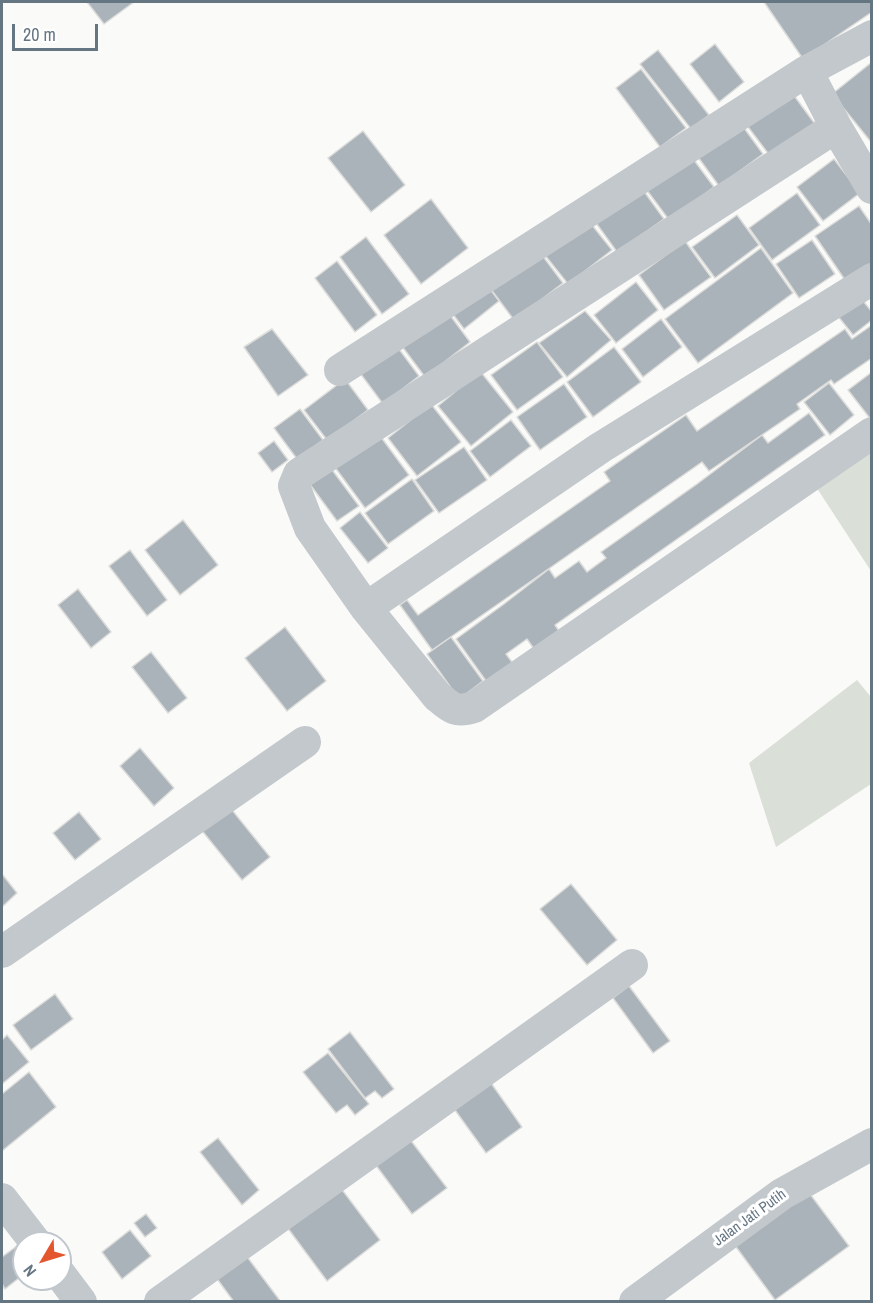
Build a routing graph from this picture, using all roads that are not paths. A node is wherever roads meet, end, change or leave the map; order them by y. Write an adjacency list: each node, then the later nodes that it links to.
1 (872, 36): 2 (street)
2 (807, 71): 3 (street); 6 (street)
3 (836, 127): 4 (street); 8 (street)
4 (872, 188)
5 (872, 279): 8 (street)
6 (340, 370)
7 (872, 433): 8 (street)
8 (366, 608)
9 (306, 742): 10 (street)
10 (2, 952)
11 (632, 965): 15 (street)
12 (872, 1144): 16 (street, Jalan Jati Putih)
13 (2, 1199): 14 (street)
14 (27, 1231)
15 (160, 1302)
16 (635, 1302)

